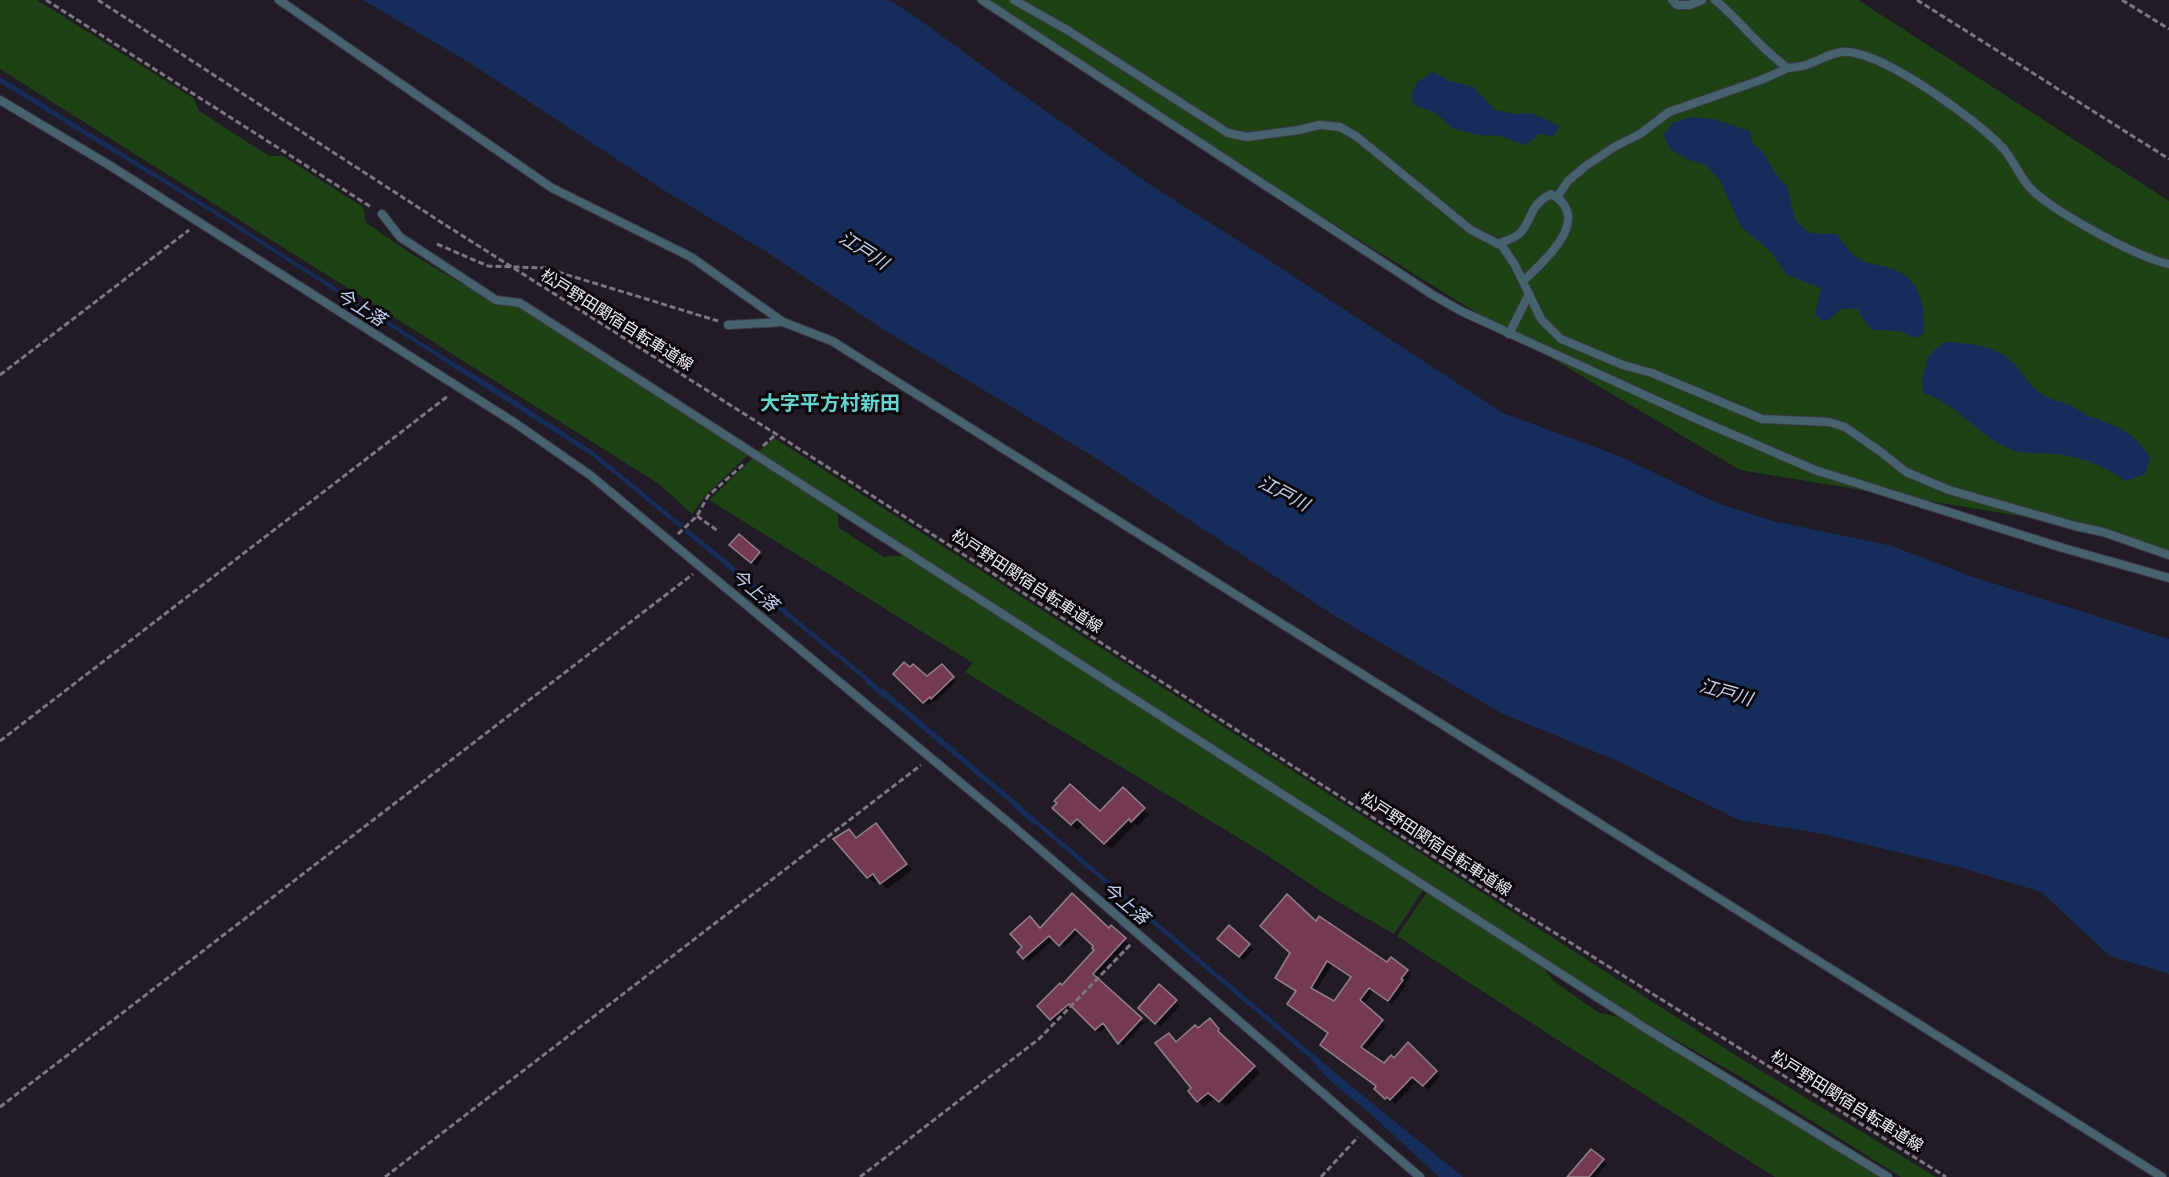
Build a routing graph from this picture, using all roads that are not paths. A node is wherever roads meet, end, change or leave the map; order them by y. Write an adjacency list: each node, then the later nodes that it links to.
1 (279, 0): 15 (lane)
2 (982, 0): 17 (lane)
3 (1014, 0): 11 (lane)
4 (1672, 0): 5 (lane)
5 (1702, 0)
6 (1715, 0): 7 (lane)
7 (1788, 68): 9 (lane); 12 (lane)
8 (0, 100): 20 (lane)
9 (1557, 197): 11 (lane); 13 (lane)
10 (382, 214): 21 (lane)
11 (1497, 244): 13 (lane)
12 (2169, 264)
13 (1523, 281): 14 (lane)
14 (1528, 294): 17 (lane); 18 (lane)
15 (783, 322): 16 (lane); 22 (lane)
16 (728, 325)
17 (1509, 334): 19 (lane)
18 (2169, 555)
19 (2169, 578)
20 (1420, 1177)
21 (1888, 1177)
22 (2162, 1177)

